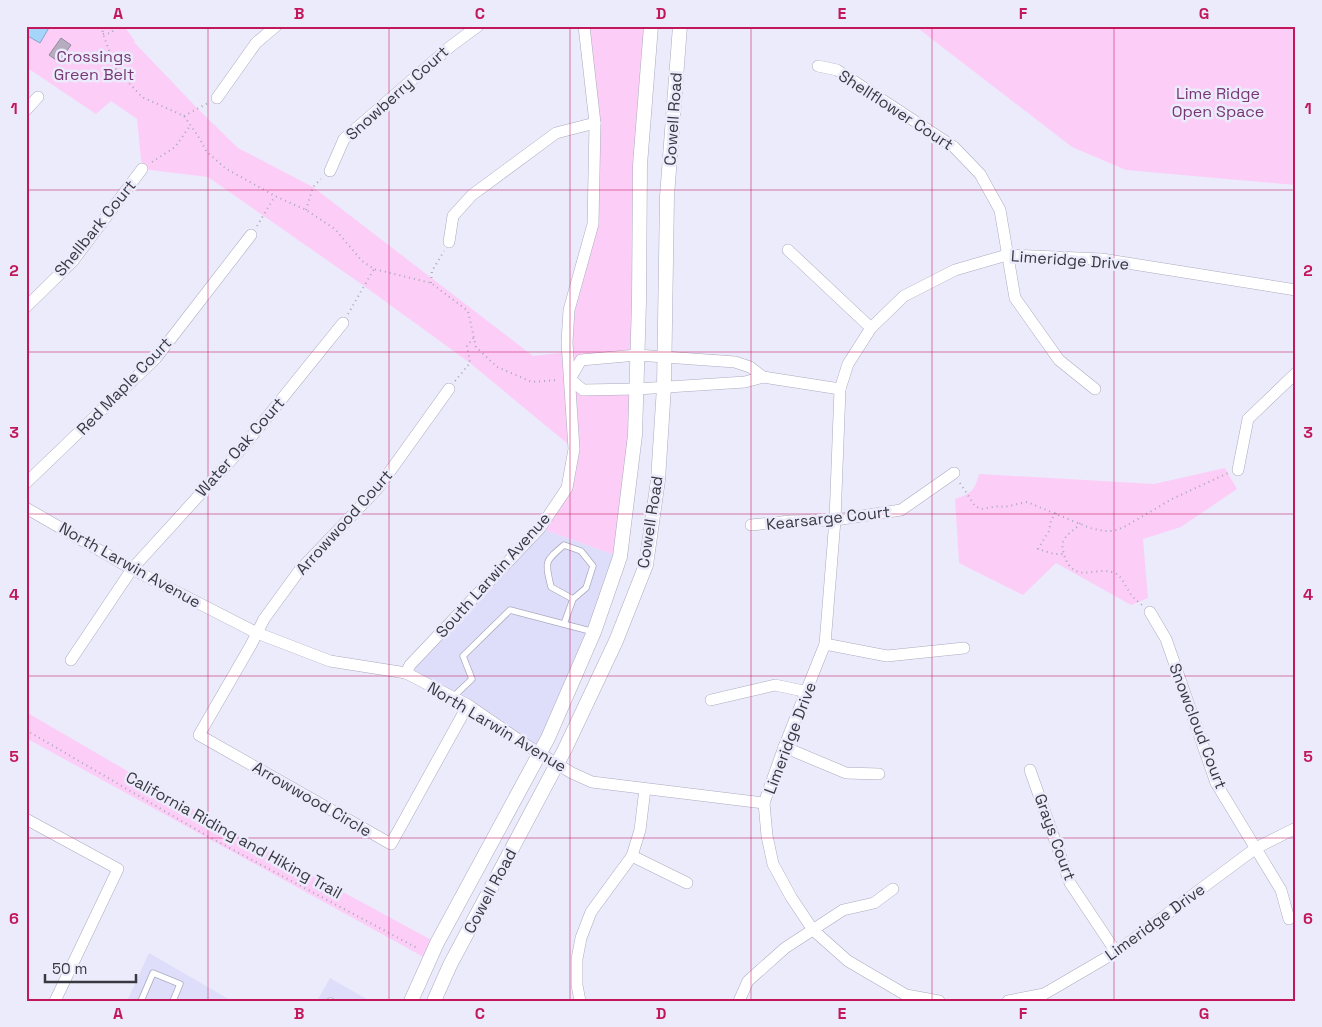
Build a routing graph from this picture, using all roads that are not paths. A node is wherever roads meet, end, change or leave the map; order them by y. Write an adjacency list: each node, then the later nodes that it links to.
1 (276, 26): 8 (street)
2 (478, 26): 12 (street, Snowberry Court)
3 (584, 26): 10 (street, South Larwin Avenue)
4 (651, 26): 21 (street, Cowell Road)
5 (680, 26): 22 (street, Cowell Road)
6 (818, 66): 16 (street, Shellflower Court)
7 (38, 97): 9 (street)
8 (217, 98)
9 (26, 110)
10 (595, 124): 14 (street); 25 (street, South Larwin Avenue)
11 (142, 169): 18 (street, Shellbark Court)
12 (330, 171)
13 (251, 235): 33 (street, Red Maple Court)
14 (450, 242)
15 (788, 250): 20 (street)
16 (1007, 255): 17 (street, Limeridge Drive); 20 (street, Limeridge Drive); 30 (street, Shellflower Court)
17 (1296, 290)
18 (26, 307)
19 (343, 323): 37 (street, Water Oak Court)
20 (871, 328): 29 (street, Limeridge Drive)
21 (637, 355): 22 (street); 25 (street); 28 (street, Cowell Road)
22 (665, 358): 24 (street); 26 (street, Cowell Road)
23 (1296, 373): 31 (street)
24 (763, 377): 26 (street); 29 (street)
25 (570, 379): 28 (street); 46 (street, South Larwin Avenue)
26 (664, 387): 28 (street); 53 (street, Cowell Road)
27 (449, 389): 42 (street, Arrowwood Court)
28 (637, 389): 41 (street, Cowell Road)
29 (840, 389): 35 (street, Limeridge Drive)
30 (1095, 389)
31 (1238, 470)
32 (954, 473): 35 (street, Kearsarge Court)
33 (26, 483)
34 (26, 508): 37 (street, North Larwin Avenue)
35 (835, 520): 36 (street, Kearsarge Court); 43 (street, Limeridge Drive)
36 (751, 525)
37 (132, 569): 42 (street, North Larwin Avenue); 45 (street, Water Oak Court)
38 (573, 599): 38 (lane); 40 (lane)
39 (1150, 612): 60 (street, Snowcloud Court)
40 (564, 624): 41 (lane); 48 (lane)
41 (594, 632): 52 (street, Cowell Road)
42 (257, 633): 46 (street, North Larwin Avenue); 50 (street, Arrowwood Circle)
43 (825, 644): 44 (street); 47 (street, Limeridge Drive)
44 (964, 648)
45 (71, 660)
46 (406, 673): 48 (street, North Larwin Avenue)
47 (808, 692): 49 (street); 51 (street, Limeridge Drive)
48 (453, 698): 50 (street, North Larwin Avenue)
49 (711, 700)
50 (468, 706): 52 (street, North Larwin Avenue)
51 (784, 747): 55 (street); 57 (street, Limeridge Drive)
52 (540, 753): 53 (street, North Larwin Avenue); 72 (street, Cowell Road)
53 (557, 764): 56 (street, North Larwin Avenue); 73 (street, Cowell Road)
54 (1030, 770): 66 (street, Grays Court)
55 (879, 774)
56 (645, 788): 57 (street, North Larwin Avenue); 61 (street)
57 (764, 803): 65 (street, Limeridge Drive)
58 (26, 819): 69 (street)
59 (1296, 828): 60 (street, Limeridge Drive)
60 (1256, 848): 64 (street, Snowcloud Court); 66 (street, Limeridge Drive)
61 (632, 856): 62 (street); 74 (street)
62 (686, 883)
63 (894, 889): 65 (street)
64 (1289, 919)
65 (814, 930): 68 (street, Limeridge Drive); 75 (street)
66 (1116, 952): 67 (street, Limeridge Drive)
67 (1045, 997): 77 (street, Limeridge Drive)
68 (905, 998): 76 (street, Limeridge Drive)
69 (56, 1001)
70 (141, 1001): 71 (lane)
71 (173, 1001)
72 (411, 1001)
73 (434, 1001)
74 (580, 1001)
75 (739, 1001)
76 (939, 1001)
77 (1008, 1001)

